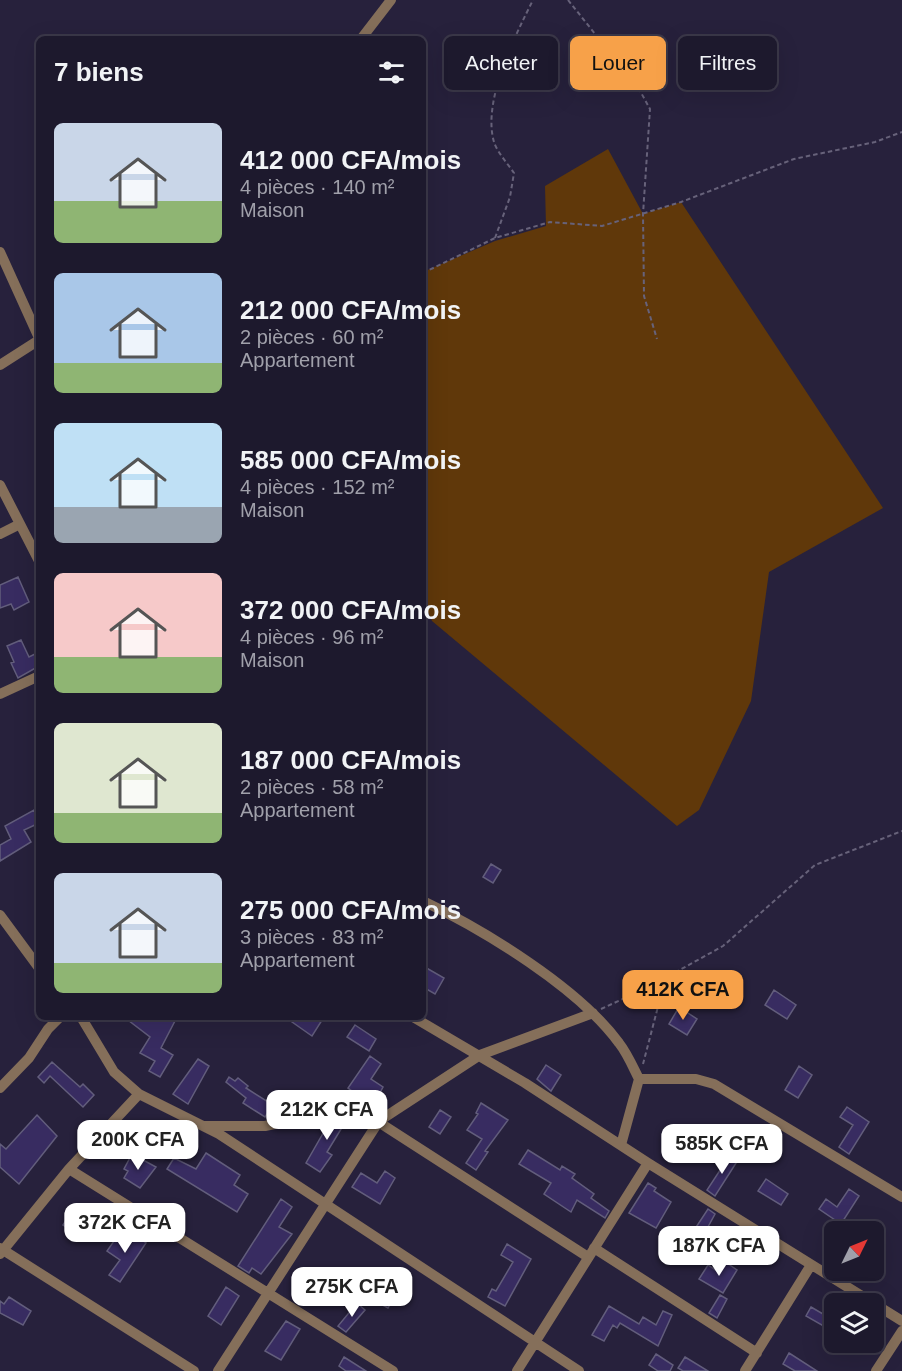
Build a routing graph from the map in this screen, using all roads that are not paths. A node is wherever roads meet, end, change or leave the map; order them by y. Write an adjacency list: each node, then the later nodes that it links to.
1 (391, 0): 2 (street)
2 (363, 36)
3 (0, 252): 4 (street)
4 (36, 332)
5 (36, 341): 6 (street)
6 (0, 365)
7 (0, 485): 8 (street)
8 (20, 524): 9 (street); 10 (street)
9 (0, 534)
10 (36, 555)
11 (36, 677): 12 (street)
12 (0, 694)
13 (426, 904): 16 (street)
14 (0, 915): 15 (street)
15 (36, 964)
16 (593, 1013): 20 (street); 21 (street)
17 (57, 1020): 22 (street)
18 (83, 1020): 23 (street)
19 (418, 1020): 20 (street)
20 (480, 1055): 24 (street); 26 (street)
21 (639, 1079): 26 (street); 29 (street)
22 (0, 1088)
23 (139, 1094): 25 (street); 28 (street)
24 (379, 1121): 25 (street); 30 (street); 32 (street)
25 (201, 1125): 30 (street)
26 (621, 1144): 27 (street)
27 (648, 1163): 32 (street); 33 (street)
28 (69, 1169): 31 (street); 34 (street)
29 (902, 1197)
30 (324, 1204): 34 (street); 37 (street)
31 (1, 1251): 39 (street)
32 (591, 1253): 37 (street); 38 (street)
33 (811, 1265): 35 (street); 38 (street)
34 (267, 1292): 40 (street); 41 (street)
35 (902, 1321)
36 (902, 1331): 45 (street)
37 (534, 1342): 42 (street); 43 (street)
38 (757, 1353): 44 (street)
39 (194, 1371)
40 (218, 1371)
41 (393, 1371)
42 (517, 1371)
43 (579, 1371)
44 (746, 1371)
45 (876, 1371)

